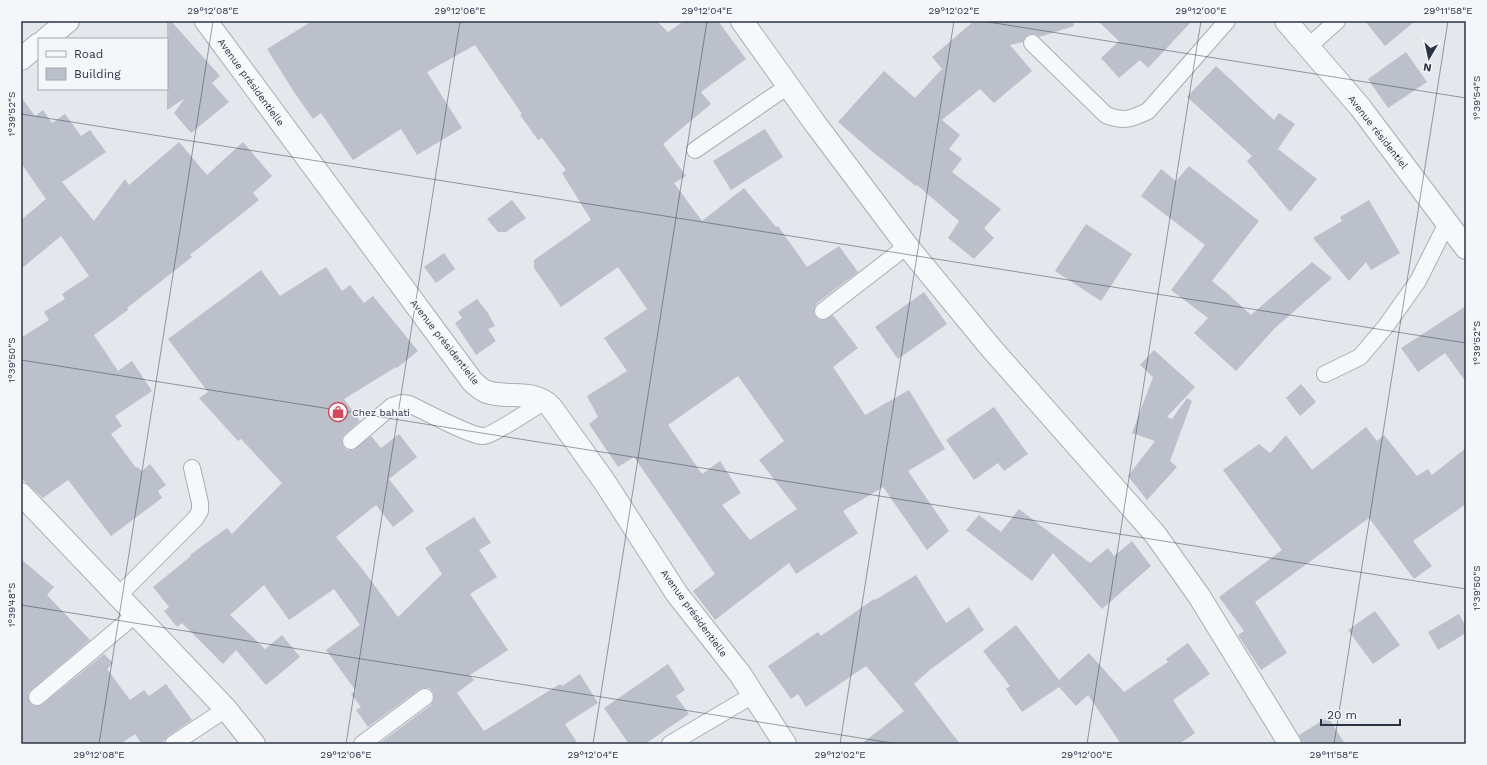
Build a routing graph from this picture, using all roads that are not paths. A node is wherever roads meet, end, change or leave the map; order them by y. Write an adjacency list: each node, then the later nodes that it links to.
1 (68, 21): 7 (street)
2 (206, 21): 19 (street, Avenue présidentielle)
3 (742, 21): 12 (street)
4 (1227, 21): 8 (lane)
5 (1286, 21): 10 (street, Avenue résidentiel)
6 (1337, 21): 10 (lane)
7 (47, 38)
8 (1032, 43)
9 (38, 45): 11 (street)
10 (1308, 47): 14 (street, Avenue résidentiel)
11 (21, 59)
12 (788, 86): 13 (lane); 15 (street)
13 (695, 150)
14 (1448, 223): 16 (street, Avenue résidentiel); 18 (lane)
15 (907, 246): 17 (lane); 34 (street)
16 (1466, 248)
17 (823, 311)
18 (1325, 374)
19 (545, 401): 20 (lane); 25 (street, Avenue présidentielle)
20 (351, 441)
21 (192, 468): 23 (lane)
22 (21, 494): 23 (street)
23 (118, 596): 24 (street)
24 (136, 614): 26 (lane); 28 (street)
25 (753, 695): 32 (lane); 33 (street, Avenue présidentielle)
26 (37, 697)
27 (425, 697): 31 (lane)
28 (226, 709): 29 (lane); 30 (street)
29 (173, 744)
30 (254, 744)
31 (362, 744)
32 (670, 744)
33 (785, 744)
34 (1290, 744)

